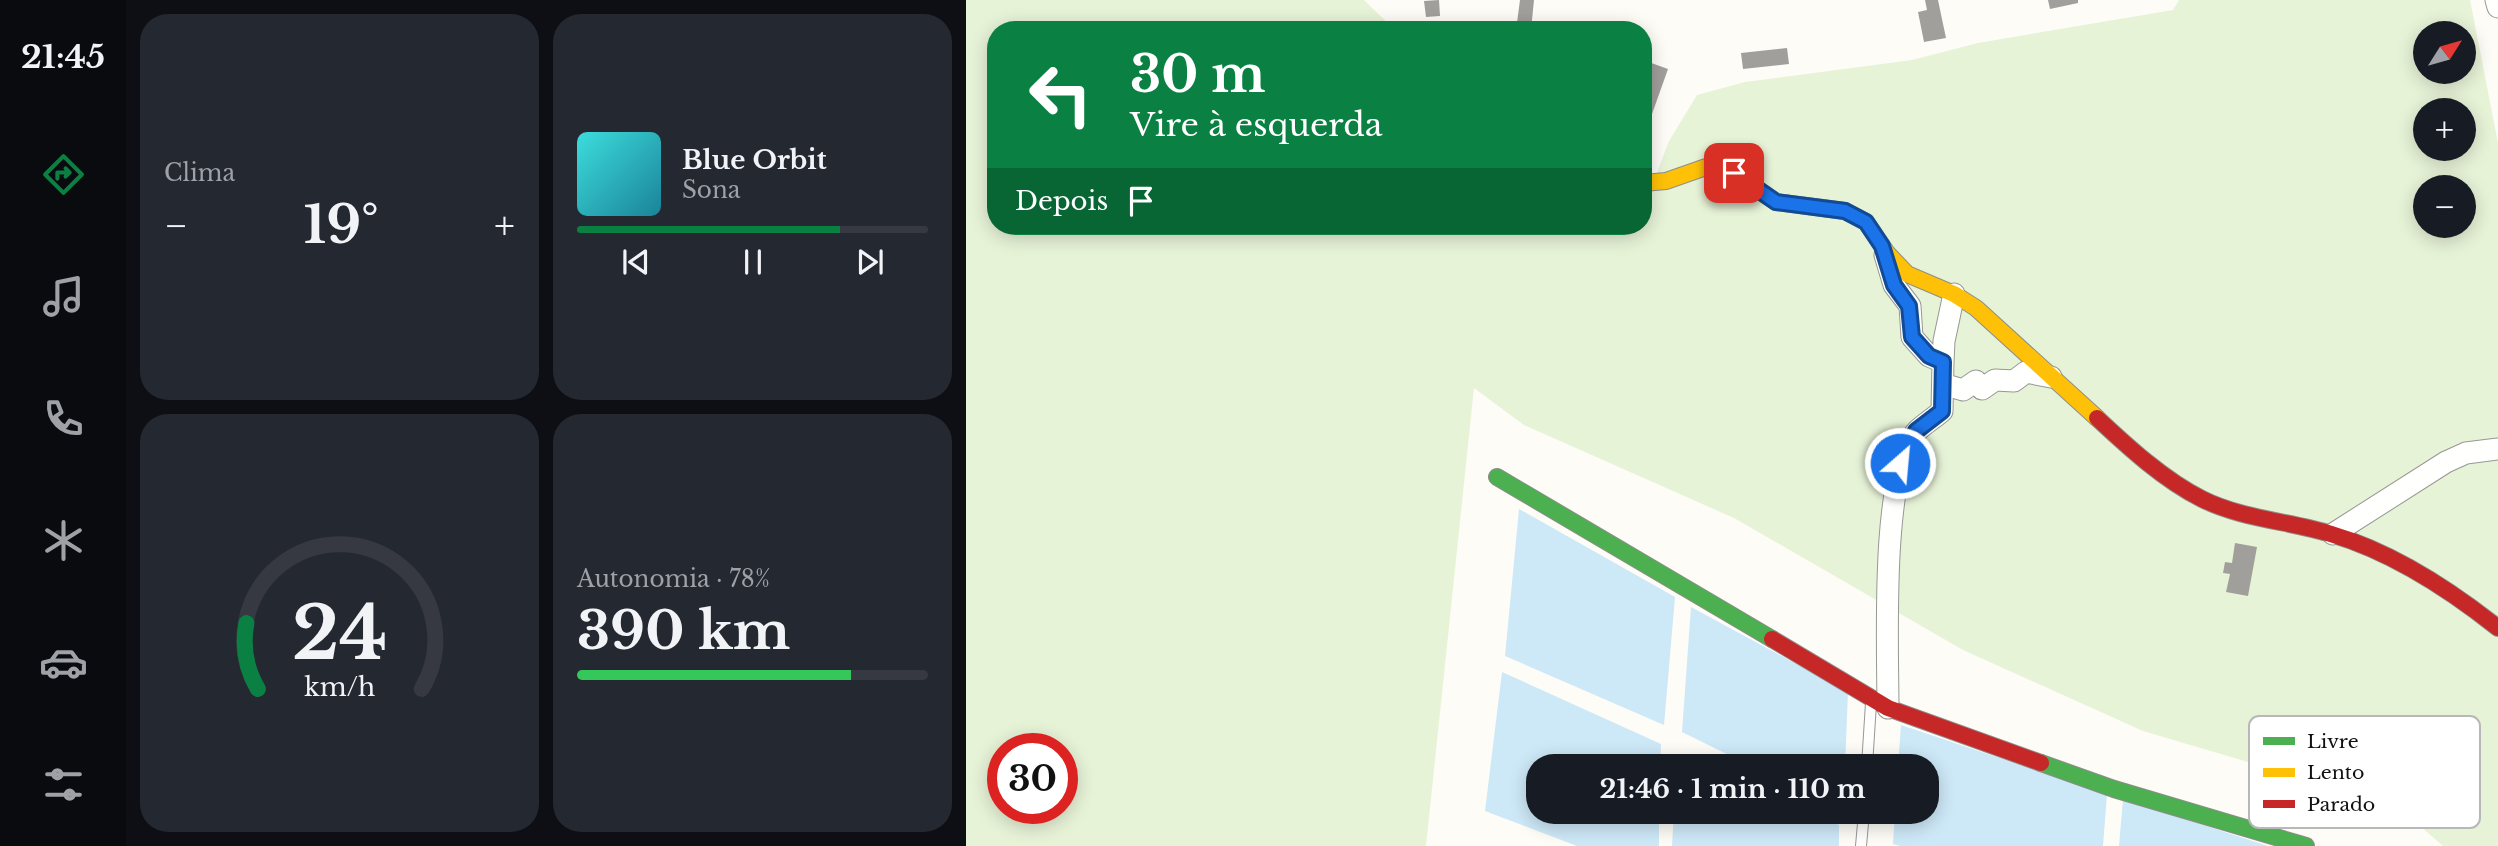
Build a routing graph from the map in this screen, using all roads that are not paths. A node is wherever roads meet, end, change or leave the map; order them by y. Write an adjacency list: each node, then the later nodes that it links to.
1 (2496, 0): 2 (street)
2 (2498, 7)
3 (1652, 182): 4 (street)
4 (1882, 246): 5 (street); 6 (street)
5 (1954, 294): 6 (street); 7 (street)
6 (1943, 362): 8 (street)
7 (2051, 377): 8 (street); 11 (street)
8 (1942, 384): 13 (street)
9 (2498, 449): 11 (street)
10 (1497, 477): 13 (street)
11 (2333, 534): 12 (street)
12 (2498, 628)
13 (1879, 703): 14 (lane); 17 (street)
14 (1869, 754)
15 (1863, 824): 16 (lane)
16 (1861, 846)
17 (2306, 846)

